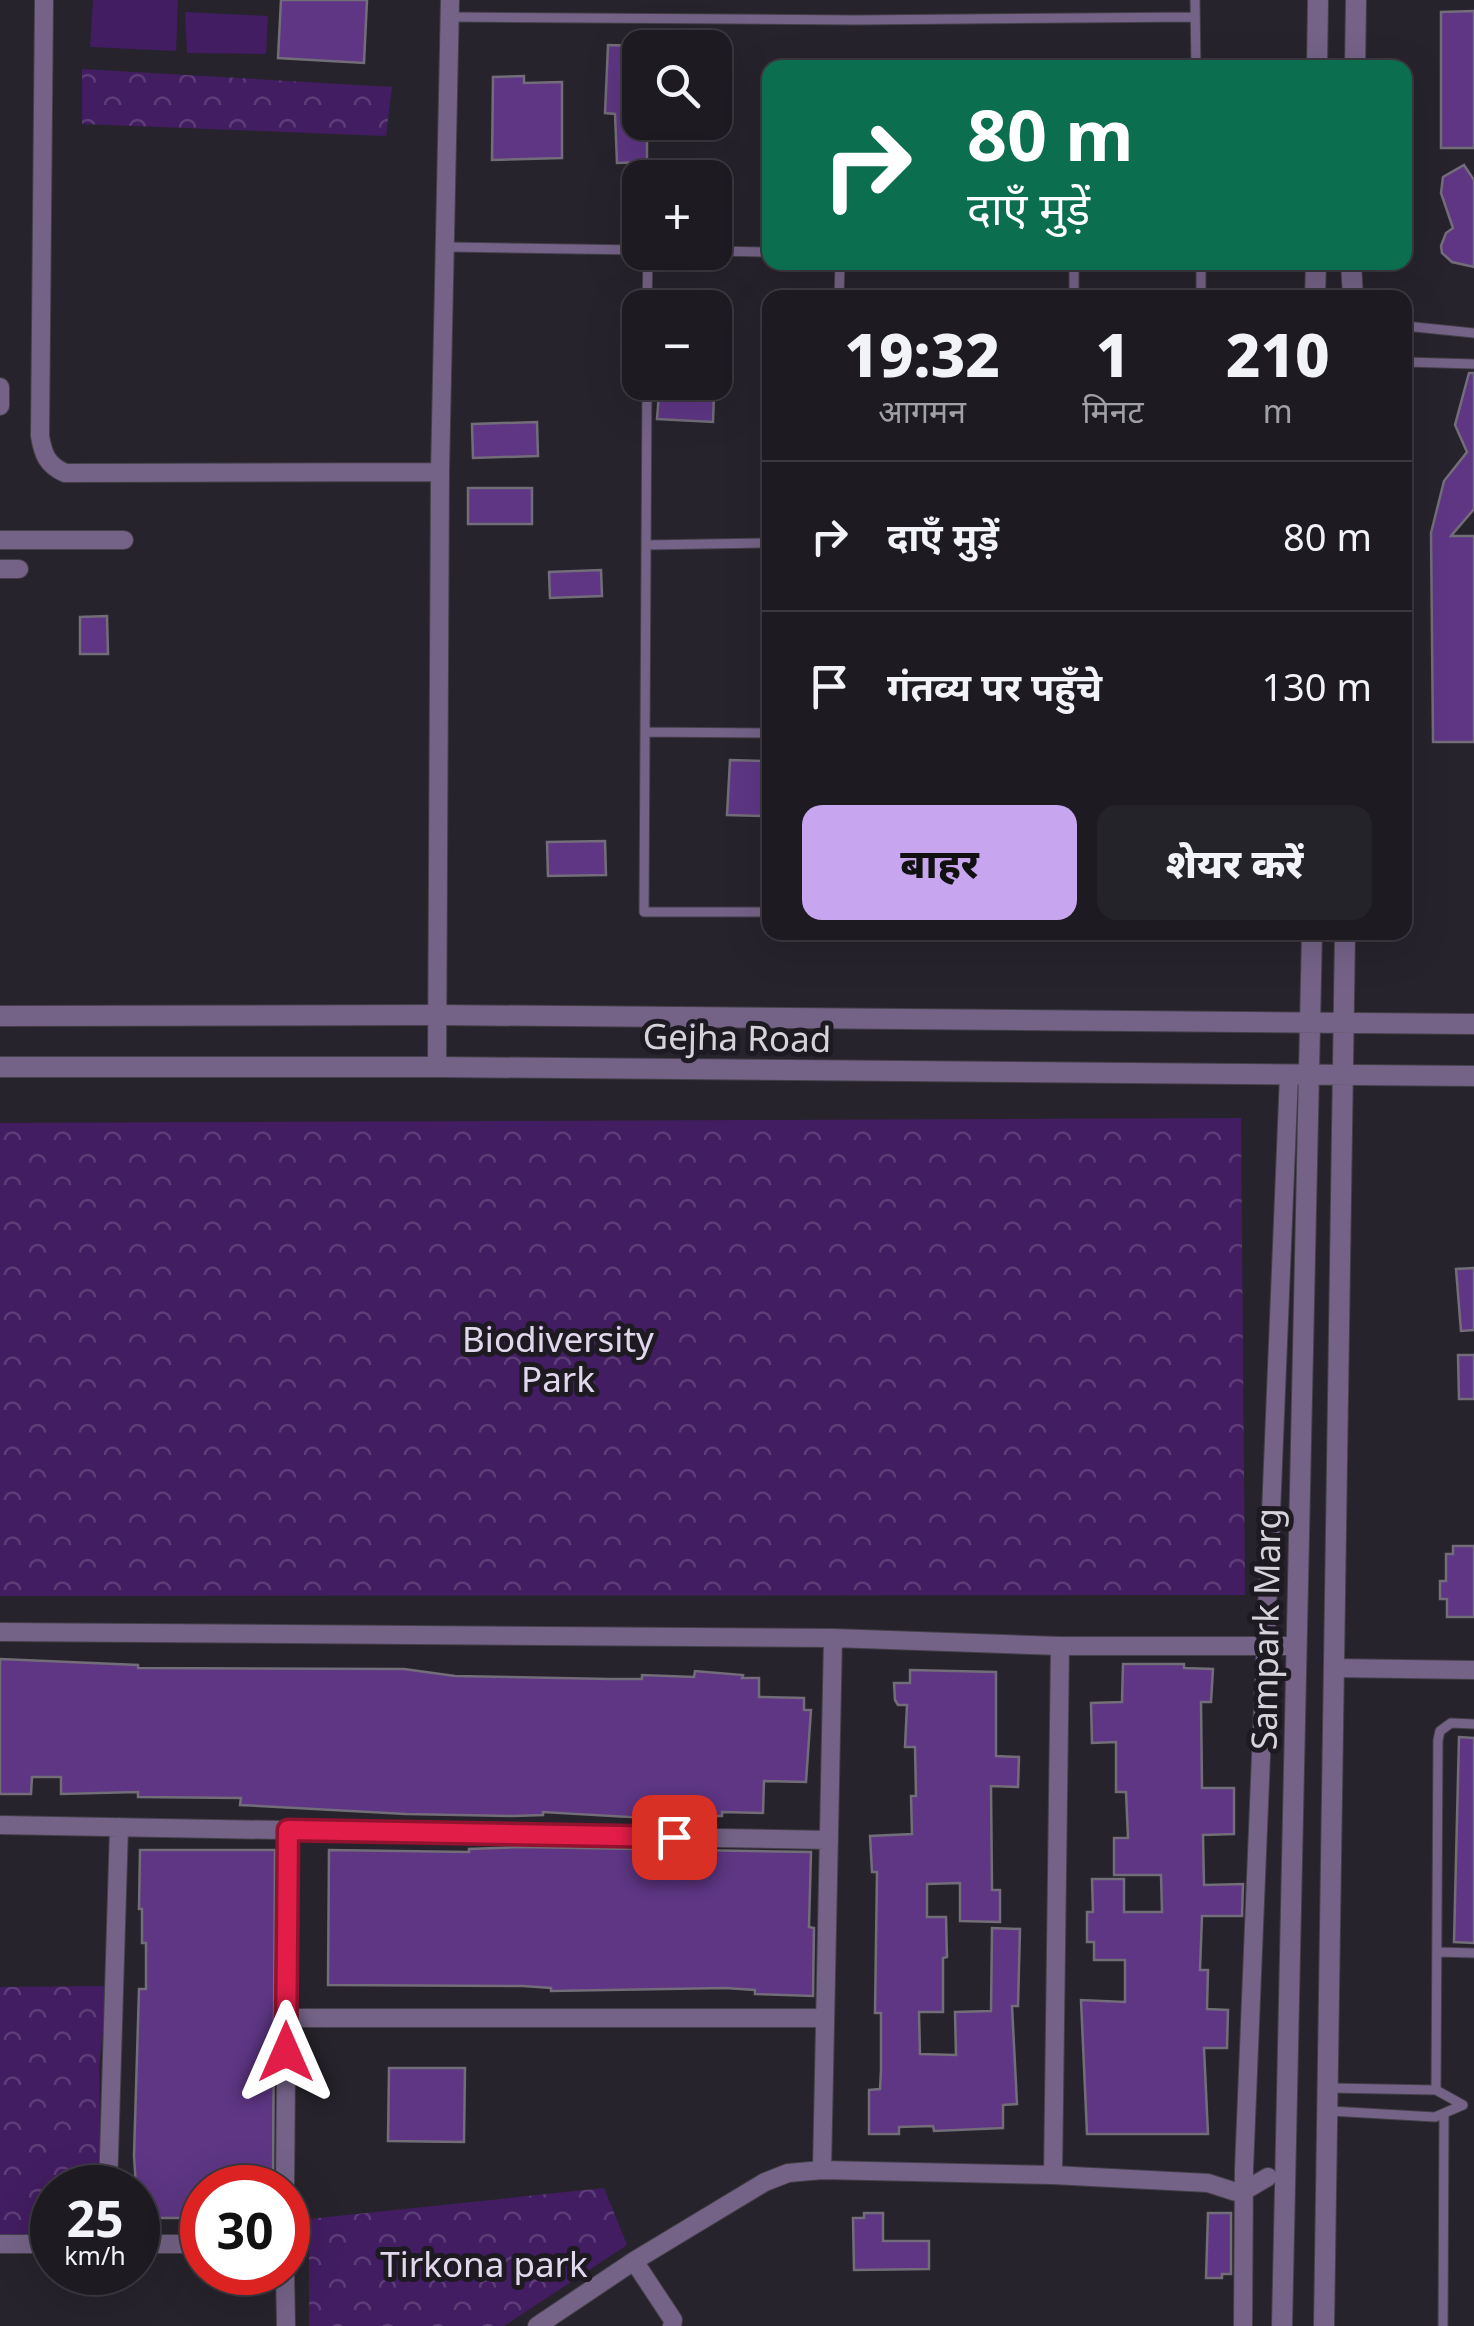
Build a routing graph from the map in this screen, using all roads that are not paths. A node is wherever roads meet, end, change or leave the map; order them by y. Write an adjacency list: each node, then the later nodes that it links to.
1 (44, 0): 21 (street)
2 (1195, 0): 6 (lane)
3 (1318, 0): 8 (street)
4 (1356, 0): 9 (street)
5 (450, 9): 6 (lane); 10 (street)
6 (1194, 17): 7 (lane)
7 (1196, 60)
8 (1318, 60)
9 (1355, 60)
10 (447, 247): 11 (lane); 21 (street)
11 (622, 250)
12 (732, 251): 13 (lane)
13 (762, 252)
14 (1412, 327): 15 (lane)
15 (1474, 333)
16 (1412, 362): 17 (lane)
17 (1474, 364)
18 (0, 386): 20 (street)
19 (647, 400): 25 (lane)
20 (0, 406)
21 (440, 472): 31 (street)
22 (0, 540): 23 (street)
23 (124, 540)
24 (762, 543): 25 (lane)
25 (646, 545): 26 (lane)
26 (647, 732): 27 (lane); 28 (lane)
27 (762, 732)
28 (762, 912)
29 (1312, 940): 33 (street, Sampark Marg)
30 (1344, 940): 34 (street, Sampark Marg)
31 (438, 1015): 32 (street, Gejha Road); 33 (street, Gejha Road); 37 (street)
32 (0, 1016)
33 (1312, 1021): 34 (street, Gejha Road); 38 (street, Sampark Marg)
34 (1343, 1022): 35 (street, Gejha Road); 39 (street, Sampark Marg)
35 (1474, 1024)
36 (0, 1066): 37 (street, Gejha Road)
37 (436, 1067): 38 (street, Gejha Road)
38 (1300, 1074): 39 (street, Gejha Road); 44 (street, Sampark Marg); 45 (street)
39 (1341, 1074): 40 (street, Gejha Road); 46 (street, Sampark Marg)
40 (1474, 1076)
41 (0, 1632): 42 (street)
42 (833, 1638): 43 (street); 52 (street)
43 (1060, 1646): 45 (street); 66 (street)
44 (1298, 1646): 45 (street); 67 (street, Sampark Marg)
45 (1268, 1648): 65 (street)
46 (1333, 1668): 47 (street); 57 (street, Sampark Marg)
47 (1474, 1670)
48 (1474, 1724): 53 (lane)
49 (0, 1825): 50 (street)
50 (119, 1827): 51 (street); 62 (street)
51 (288, 1830): 52 (street); 55 (street)
52 (829, 1840): 56 (street)
53 (1437, 1952): 54 (lane); 58 (lane)
54 (1474, 1952)
55 (287, 2018): 56 (street); 63 (street)
56 (825, 2018): 64 (street)
57 (1327, 2088): 58 (lane); 60 (street, Sampark Marg)
58 (1436, 2090): 59 (lane)
59 (1469, 2105): 61 (lane)
60 (1327, 2110): 61 (lane); 79 (street, Sampark Marg)
61 (1444, 2113): 80 (lane)
62 (109, 2165)
63 (285, 2165)
64 (822, 2170): 66 (street); 72 (street)
65 (1244, 2170): 67 (street); 68 (street); 69 (street)
66 (1054, 2175): 68 (street)
67 (1276, 2177): 69 (street); 78 (street, Sampark Marg)
68 (1208, 2182): 69 (street)
69 (1244, 2192): 77 (street)
70 (0, 2244): 71 (street)
71 (30, 2244)
72 (634, 2261): 75 (street); 76 (street)
73 (285, 2295): 74 (street)
74 (286, 2326)
75 (538, 2326)
76 (672, 2326)
77 (1244, 2326)
78 (1282, 2326)
79 (1324, 2326)
80 (1443, 2326)

